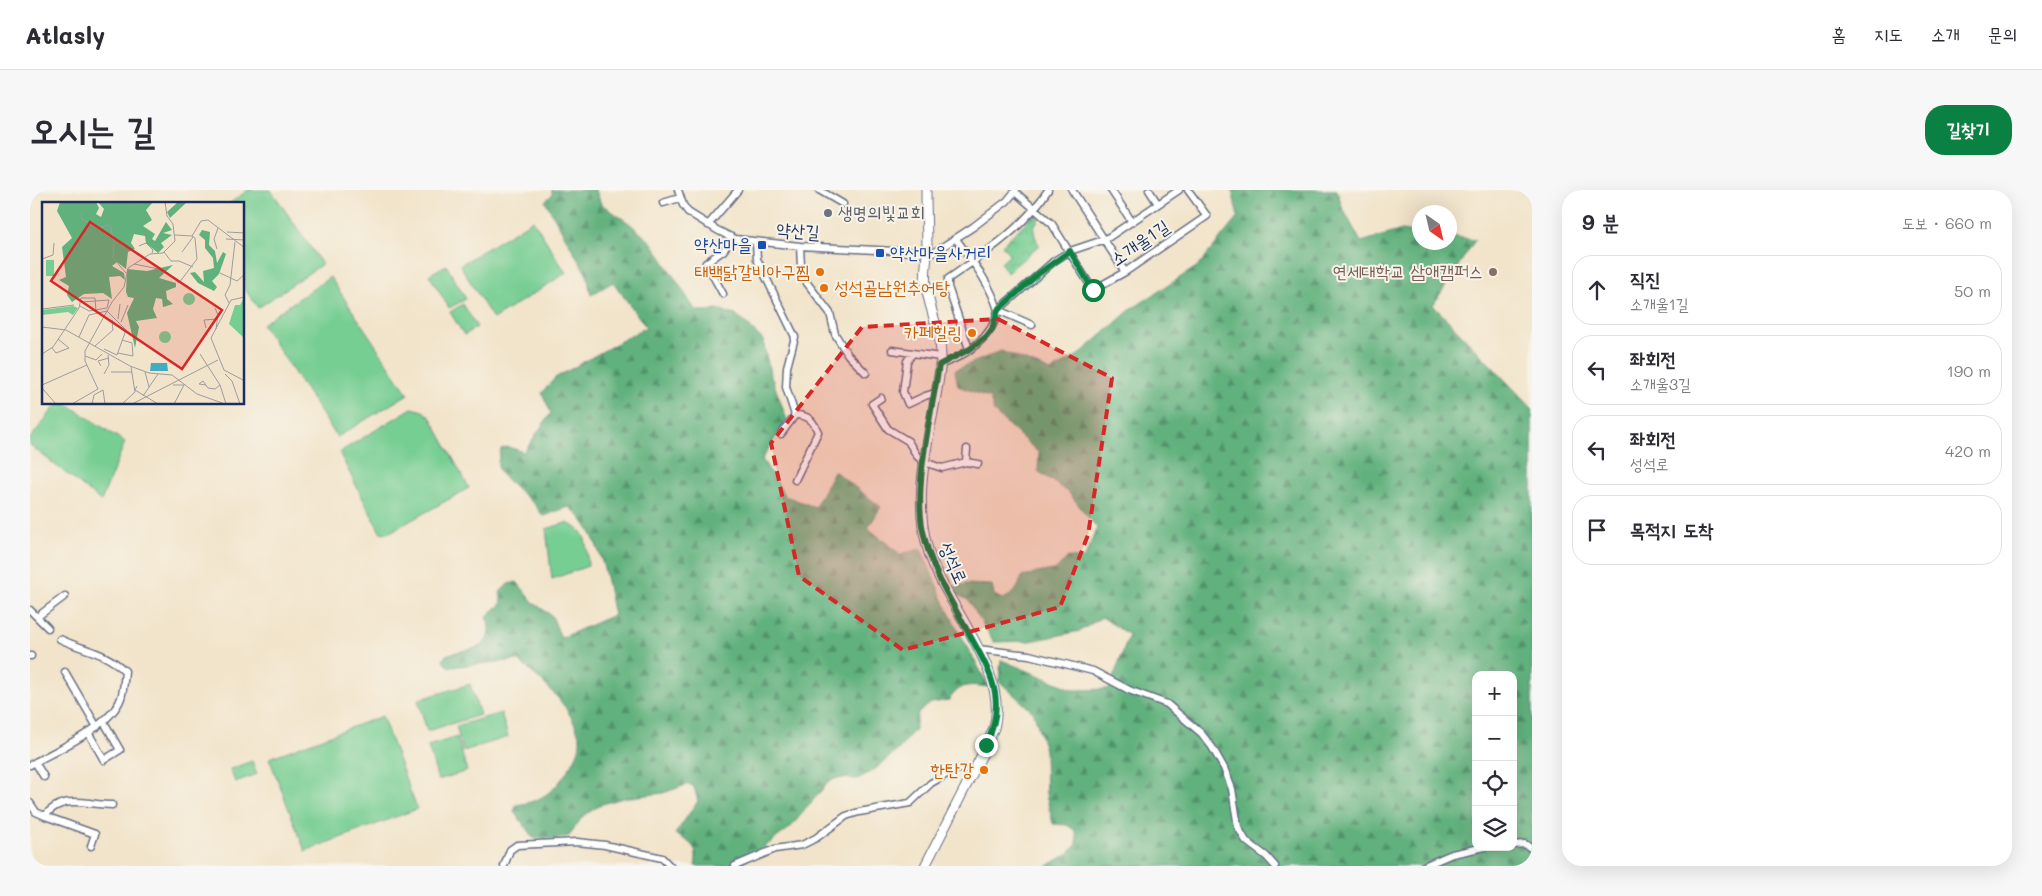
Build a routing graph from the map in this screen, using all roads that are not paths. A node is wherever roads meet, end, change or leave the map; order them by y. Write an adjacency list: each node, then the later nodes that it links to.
1 (678, 190): 12 (street, 약산길)
2 (736, 190): 18 (street)
3 (819, 190): 14 (street)
4 (926, 190): 25 (street, 성석로)
5 (1048, 190): 16 (street)
6 (1072, 190): 21 (street)
7 (1111, 190): 17 (street)
8 (1149, 190): 15 (street)
9 (1179, 190): 15 (street)
10 (1188, 190): 27 (street, 소개울1길)
11 (1016, 191): 16 (street, 소개울1길); 20 (street)
12 (680, 198): 13 (street); 18 (street, 약산길)
13 (663, 204)
14 (843, 204)
15 (1158, 204): 17 (street)
16 (1036, 209): 24 (street, 소개울1길); 26 (street)
17 (1132, 222): 21 (street)
18 (708, 225): 19 (street, 약산길)
19 (732, 237): 22 (street, 약산길); 28 (street)
20 (956, 239): 25 (street); 26 (street)
21 (1106, 239): 24 (street); 27 (street)
22 (756, 242): 23 (street, 약산길); 38 (street, 약산길)
23 (800, 246): 25 (street, 약산길); 35 (street)
24 (1070, 251): 27 (street, 소개울1길); 29 (street)
25 (927, 253): 34 (street, 성석로)
26 (973, 262): 29 (street); 31 (street)
27 (1125, 272)
28 (723, 294)
29 (998, 310): 30 (street); 31 (street)
30 (1032, 325)
31 (970, 349): 34 (street)
32 (892, 350): 33 (street)
33 (913, 353): 34 (street); 36 (street)
34 (940, 361): 36 (street, 성석로)
35 (866, 373)
36 (935, 394): 41 (street, 성석로)
37 (881, 398): 41 (street)
38 (795, 415): 39 (street); 44 (street)
39 (781, 434)
40 (967, 449): 42 (street)
41 (924, 462): 42 (street); 50 (street, 성석로)
42 (966, 462): 43 (street)
43 (978, 464)
44 (795, 480)
45 (64, 596): 47 (street)
46 (30, 610): 47 (street)
47 (37, 617): 48 (street)
48 (48, 628)
49 (60, 639): 52 (street)
50 (978, 649): 56 (street, 성석로); 69 (street)
51 (65, 672): 53 (street)
52 (104, 722): 53 (street); 54 (street)
53 (97, 727): 54 (street)
54 (88, 732): 55 (street)
55 (33, 764): 57 (street)
56 (974, 768): 67 (street); 68 (street, 성석로)
57 (44, 777)
58 (30, 802): 60 (street)
59 (112, 805): 60 (street)
60 (45, 816): 62 (street)
61 (1517, 845): 63 (street)
62 (91, 846)
63 (1532, 849)
64 (1472, 850): 70 (street)
65 (504, 866): 66 (street)
66 (670, 866)
67 (735, 866)
68 (925, 866)
69 (1275, 866)
70 (1424, 866)

